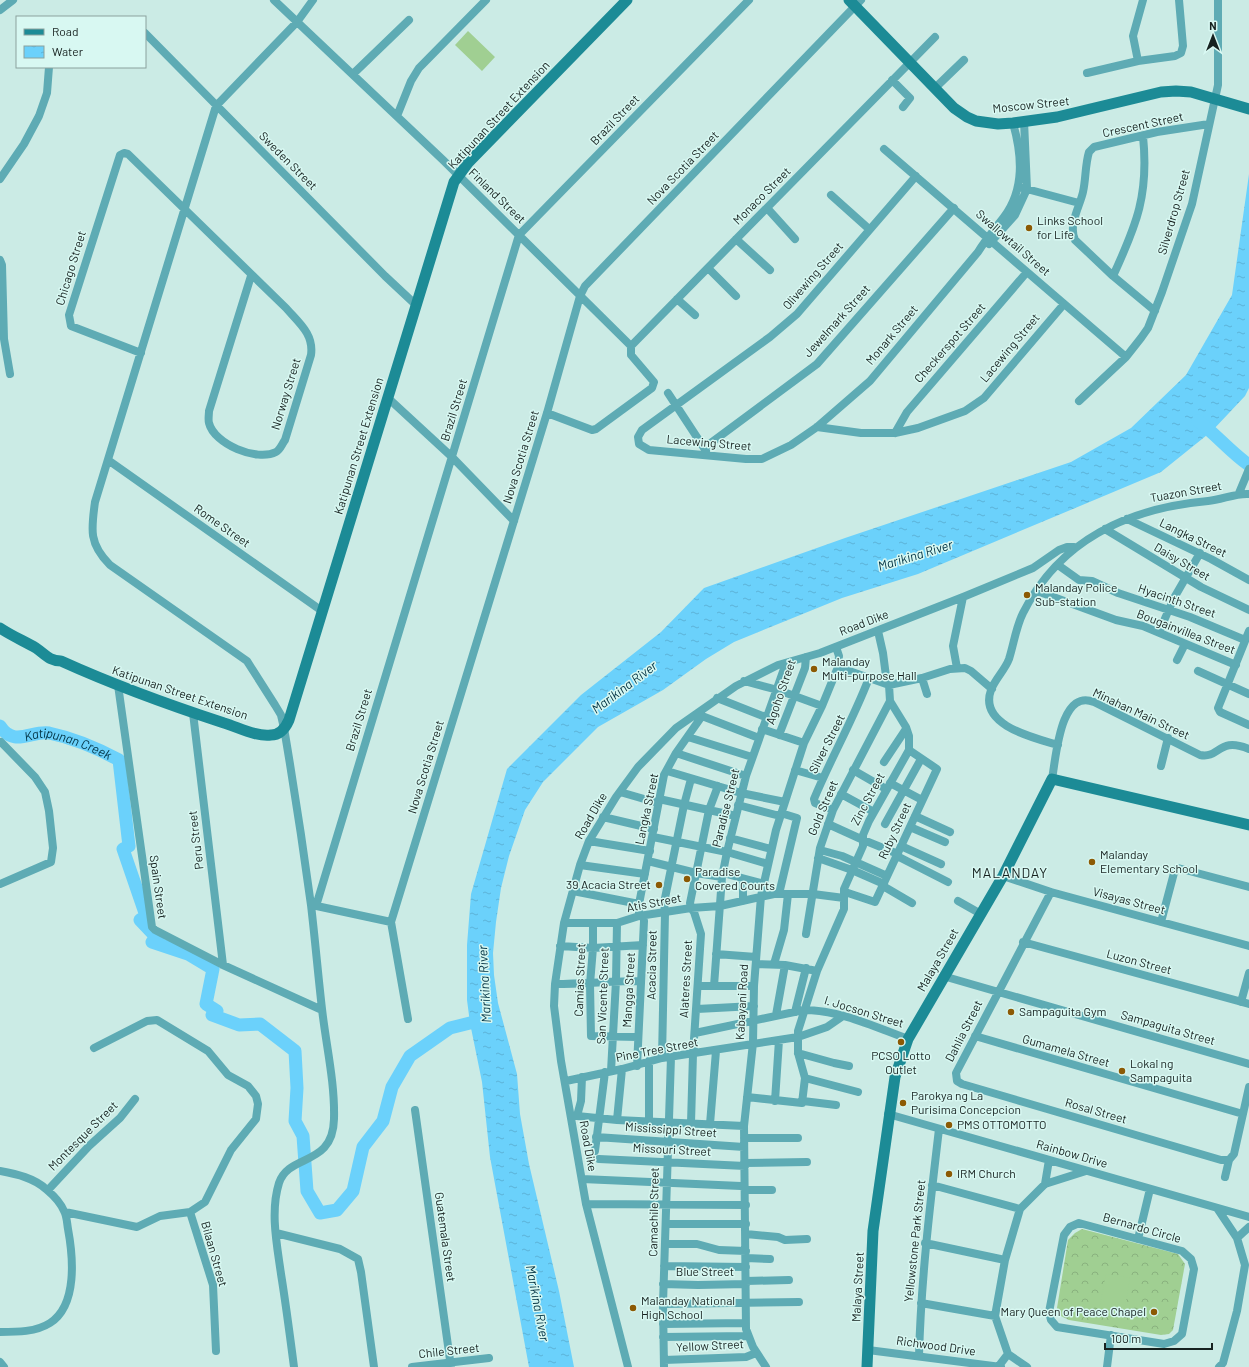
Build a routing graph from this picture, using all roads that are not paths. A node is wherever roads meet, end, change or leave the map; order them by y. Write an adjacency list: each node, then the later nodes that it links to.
1 (13, 0): 11 (street)
2 (274, 0): 13 (street, Finland Street)
3 (313, 0): 13 (street)
4 (486, 0): 27 (street)
5 (627, 0): 33 (street, Katipunan Street Extension)
6 (749, 0): 45 (street, Brazil Street)
7 (1143, 0): 17 (street)
8 (1179, 0): 17 (street)
9 (1218, 0): 29 (street, Silverdrop Street)
10 (855, 2): 18 (street, Moscow Street); 55 (street, Nova Scotia Street)
11 (0, 10)
12 (409, 20): 21 (street)
13 (297, 22): 21 (street, Finland Street); 24 (street)
14 (146, 33): 24 (street, Sweden Street)
15 (935, 37): 18 (street, Monaco Street)
16 (964, 60): 23 (street)
17 (1138, 61): 20 (street)
18 (910, 62): 22 (street, Monaco Street); 23 (street, Moscow Street)
19 (49, 68): 35 (street)
20 (1087, 73)
21 (353, 74): 27 (street, Finland Street)
22 (892, 80): 25 (street); 40 (street, Monaco Street)
23 (935, 88): 28 (street, Moscow Street)
24 (216, 106): 42 (street); 58 (street, Sweden Street)
25 (903, 106)
26 (1249, 109): 28 (street, Moscow Street)
27 (397, 116): 33 (street, Finland Street)
28 (1019, 122): 36 (street, Monark Street); 37 (street, Monark Street)
29 (1209, 124): 30 (street, Crescent Street); 60 (street, Silverdrop Street)
30 (1143, 136): 39 (street, Crescent Street); 54 (street)
31 (884, 149): 34 (street, Swallowtail Street)
32 (128, 154): 42 (street, Norway Street); 63 (street, Chicago Street)
33 (458, 175): 45 (street, Finland Street); 58 (street, Katipunan Street Extension)
34 (916, 176): 41 (street, Swallowtail Street); 44 (street, Olivewing Street)
35 (0, 179)
36 (1018, 187): 37 (street); 43 (street, Monark Street)
37 (1027, 189): 39 (street); 43 (street, Monark Street)
38 (831, 195): 44 (street)
39 (1079, 203): 54 (street, Crescent Street)
40 (768, 208): 46 (street, Monaco Street); 48 (street)
41 (954, 208): 47 (street, Swallowtail Street); 73 (street, Jewelmark Street)
42 (185, 211): 53 (street, Norway Street); 63 (street)
43 (1012, 213): 47 (street, Monark Street)
44 (869, 229): 69 (street, Olivewing Street)
45 (519, 235): 55 (street, Finland Street); 74 (street, Brazil Street)
46 (736, 239): 50 (street, Monaco Street); 51 (street)
47 (990, 239): 52 (street, Swallowtail Street); 71 (street, Monark Street)
48 (796, 240)
49 (0, 260): 65 (street)
50 (708, 268): 56 (street); 57 (street, Monaco Street)
51 (770, 270)
52 (1028, 272): 59 (street, Swallowtail Street); 72 (street, Checkerspot Street)
53 (251, 276): 53 (street, Norway Street)
54 (1113, 276): 60 (street, Crescent Street)
55 (580, 296): 62 (street, Finland Street); 70 (street, Nova Scotia Street)
56 (736, 296)
57 (677, 299): 61 (street); 62 (street, Monaco Street)
58 (416, 304): 67 (street, Katipunan Street Extension)
59 (1064, 304): 64 (street, Swallowtail Street); 72 (street, Lacewing Street)
60 (1155, 311): 64 (street, Silverdrop Street)
61 (694, 315)
62 (631, 346): 70 (street)
63 (141, 353): 75 (street)
64 (1126, 356): 68 (street, Silverdrop Street)
65 (10, 374)
66 (668, 393): 69 (street)
67 (388, 398): 74 (street); 91 (street, Katipunan Street Extension)
68 (1079, 401)
69 (676, 405): 73 (street); 73 (street, Lacewing Street)
70 (547, 413): 80 (street, Nova Scotia Street)
71 (817, 427): 72 (street, Lacewing Street); 73 (street, Lacewing Street)
72 (895, 433)
73 (706, 451)
74 (452, 457): 80 (street); 210 (street, Brazil Street)
75 (108, 460): 91 (street, Rome Street); 123 (street)
76 (1248, 473): 77 (street)
77 (1239, 493): 78 (street); 79 (street, Tuazon Street)
78 (1249, 494)
79 (1127, 519): 81 (street, Tuazon Street); 83 (street, Langka Street)
80 (514, 521): 216 (street, Nova Scotia Street)
81 (1105, 530): 82 (street, Tuazon Street); 85 (street, Daisy Street)
82 (1074, 547): 84 (street); 88 (street, Road Dike)
83 (1200, 553): 85 (street); 86 (street, Langka Street)
84 (1058, 565): 87 (street); 89 (street, Hyacinth Street)
85 (1186, 578): 89 (street); 90 (street, Daisy Street)
86 (1249, 580)
87 (1037, 591): 94 (street, Bougainvillea Street); 111 (street)
88 (963, 597): 93 (street, Road Dike); 103 (street)
89 (1170, 610): 94 (street); 95 (street, Hyacinth Street)
90 (1249, 610)
91 (322, 611): 123 (street, Katipunan Street Extension)
92 (0, 628): 108 (street, Katipunan Street Extension)
93 (878, 631): 97 (street, Road Dike); 109 (street)
94 (1159, 632): 96 (street, Bougainvillea Street)
95 (1248, 635): 101 (street)
96 (1185, 644): 99 (street); 101 (street, Bougainvillea Street)
97 (836, 647): 98 (street, Road Dike); 102 (street, Kabayani Road)
98 (806, 657): 100 (street, Road Dike); 115 (street, Agoho Street)
99 (1177, 660)
100 (786, 663): 107 (street, Road Dike); 112 (street, Paradise Street)
101 (1236, 665): 110 (street)
102 (838, 667): 105 (street); 118 (street, Kabayani Road)
103 (957, 668): 106 (street); 111 (street)
104 (1198, 671): 110 (street)
105 (870, 678): 109 (street); 143 (street, Silver Street)
106 (922, 678): 109 (street); 113 (street)
107 (744, 681): 112 (street); 116 (street, Road Dike)
108 (118, 685): 119 (street, Katipunan Street Extension); 231 (street, Spain Street)
109 (888, 685): 117 (street)
110 (1228, 685): 114 (street); 122 (street)
111 (992, 689): 131 (street)
112 (778, 690): 115 (street); 121 (street, Paradise Street)
113 (927, 694)
114 (1249, 694)
115 (795, 696): 118 (street); 126 (street, Agoho Street)
116 (717, 698): 120 (street, Road Dike); 121 (street)
117 (890, 701): 124 (street); 140 (street, Gold Street)
118 (822, 706): 130 (street, Kabayani Road)
119 (192, 713): 123 (street, Katipunan Street Extension); 231 (street, Peru Street)
120 (700, 714): 125 (street); 127 (street, Langka Street); 149 (street, Road Dike)
121 (768, 718): 125 (street, Paradise Street)
122 (1249, 725)
123 (284, 728): 210 (street)
124 (906, 729): 133 (street); 137 (street)
125 (760, 734): 126 (street); 135 (street, Paradise Street)
126 (779, 735): 130 (street)
127 (688, 737): 134 (street, Langka Street); 135 (street)
128 (1168, 738): 131 (street, Minahan Main Street); 132 (street, Minahan Main Street); 138 (street)
129 (1, 742): 194 (street)
130 (804, 743): 139 (street, Kabayani Road)
131 (1058, 745): 145 (street, Minahan Main Street)
132 (1249, 749)
133 (909, 750): 136 (street); 147 (street, Zinc Street)
134 (676, 753): 141 (street, Langka Street); 142 (street)
135 (752, 756): 142 (street, Paradise Street)
136 (921, 759): 148 (street); 152 (street, Ruby Street)
137 (884, 762)
138 (1161, 766)
139 (795, 770): 143 (street); 154 (street, Kabayani Road)
140 (853, 770): 147 (street); 151 (street, Gold Street)
141 (667, 771): 144 (street); 153 (street, Langka Street)
142 (746, 776): 150 (street, Paradise Street)
143 (823, 778): 158 (street, Silver Street)
144 (691, 779): 146 (street); 155 (street, Acacia Street)
145 (1052, 780): 166 (street); 191 (street, Malaya Street)
146 (718, 786): 150 (street); 157 (street)
147 (888, 786): 148 (street); 159 (street, Zinc Street)
148 (903, 790): 152 (street); 165 (street)
149 (620, 792): 153 (street); 163 (street, Road Dike)
150 (741, 793): 154 (street); 156 (street, Paradise Street)
151 (841, 794): 158 (street, Gold Street); 159 (street)
152 (922, 800): 162 (street, Ruby Street)
153 (659, 801): 155 (street); 169 (street, Langka Street)
154 (785, 802): 160 (street, Kabayani Road)
155 (684, 805): 157 (street); 173 (street, Acacia Street)
156 (738, 805): 160 (street); 161 (street, Paradise Street)
157 (709, 810): 161 (street); 175 (street)
158 (833, 810): 164 (street, Gold Street)
159 (874, 812): 171 (street, Zinc Street)
160 (781, 814): 176 (street, Kabayani Road); 200 (street)
161 (736, 816): 170 (street, Paradise Street)
162 (915, 816): 167 (street, Ruby Street); 168 (street)
163 (603, 817): 169 (street); 172 (street, Road Dike)
164 (828, 824): 171 (street); 180 (street, Gold Street)
165 (886, 824)
166 (1249, 825)
167 (910, 827): 174 (street); 179 (street, Ruby Street)
168 (950, 832)
169 (654, 833): 173 (street); 177 (street, Langka Street)
170 (730, 838): 176 (street); 178 (street, Paradise Street)
171 (863, 839): 179 (street); 186 (street, Zinc Street)
172 (589, 841): 177 (street); 184 (street, Road Dike)
173 (676, 842): 175 (street); 185 (street, Acacia Street)
174 (945, 842)
175 (702, 848): 178 (street); 187 (street)
176 (771, 849): 182 (street, Kabayani Road)
177 (650, 851): 181 (street, Langka Street)
178 (727, 852): 182 (street); 189 (street, Paradise Street)
179 (899, 852): 183 (street); 190 (street, Ruby Street); 193 (street)
180 (819, 854): 186 (street); 202 (street, Gold Street)
181 (648, 861): 185 (street); 188 (street, Langka Street)
182 (768, 864): 195 (street, Kabayani Road)
183 (941, 864)
184 (580, 865): 188 (street); 198 (street, Road Dike)
185 (671, 866): 187 (street); 213 (street, Acacia Street)
186 (854, 866): 190 (street); 196 (street); 203 (street, Zinc Street)
187 (696, 873): 189 (street); 212 (street)
188 (645, 874): 209 (street, Langka Street)
189 (723, 875): 192 (street); 211 (street, Paradise Street)
190 (887, 876): 196 (street, Ruby Street)
191 (1002, 876): 199 (street, Visayas Street); 214 (street, Malaya Street)
192 (743, 879): 195 (street); 205 (street)
193 (948, 882)
194 (0, 884)
195 (764, 884): 204 (street, Kabayani Road)
196 (883, 885): 207 (street); 208 (street, Ruby Street)
197 (1249, 887): 217 (street)
198 (573, 891): 209 (street); 218 (street, Road Dike)
199 (1051, 892): 217 (street, Visayas Street); 222 (street)
200 (778, 894): 201 (street, Atis Street); 204 (street, Atis Street)
201 (788, 894): 202 (street, Atis Street); 230 (street)
202 (813, 894): 203 (street, Atis Street); 221 (street, Gold Street)
203 (844, 895): 208 (street, Atis Street); 234 (street, Zinc Street)
204 (761, 896): 205 (street, Atis Street); 229 (street, Kabayani Road)
205 (743, 901): 211 (street, Atis Street)
206 (958, 901): 214 (street)
207 (912, 902)
208 (874, 903)
209 (639, 904): 215 (street, Langka Street)
210 (313, 906): 216 (street); 248 (street)
211 (720, 906): 212 (street, Atis Street); 228 (street, Paradise Street)
212 (691, 908): 213 (street, Atis Street); 241 (street, Alateres Street)
213 (665, 913): 215 (street, Atis Street); 268 (street, Acacia Street)
214 (980, 914): 236 (street, Malaya Street)
215 (641, 916): 219 (street, Atis Street); 223 (street, Mangga Street)
216 (391, 922): 253 (street, Nova Scotia Street)
217 (1160, 922): 225 (street, Visayas Street)
218 (564, 923): 220 (street, Atis Street); 224 (street, Road Dike)
219 (617, 923): 220 (street, Atis Street); 226 (street, San Vicente Street)
220 (593, 924): 227 (street, Camias Street)
221 (806, 934)
222 (1023, 942): 244 (street); 245 (street, Luzon Street)
223 (643, 944): 226 (street); 238 (street, Mangga Street)
224 (560, 946): 227 (street); 239 (street, Road Dike)
225 (1249, 946)
226 (617, 947): 227 (street); 237 (street, San Vicente Street)
227 (594, 948): 240 (street, Camias Street)
228 (716, 954): 229 (street); 242 (street, Paradise Street)
229 (756, 961): 230 (street); 243 (street, Kabayani Road)
230 (774, 964): 232 (street)
231 (223, 965): 248 (street, Spain Street)
232 (785, 965): 233 (street); 251 (street)
233 (806, 968): 234 (street); 250 (street)
234 (817, 971): 249 (street, Zinc Street)
235 (1249, 973): 245 (street)
236 (943, 976): 244 (street, Sampaguita Street); 260 (street, Malaya Street)
237 (616, 981): 238 (street); 240 (street); 257 (street, San Vicente Street)
238 (641, 981): 258 (street, Mangga Street)
239 (555, 984): 240 (street); 277 (street, Road Dike)
240 (590, 984): 257 (street, Camias Street)
241 (699, 986): 242 (street); 247 (street, Alateres Street)
242 (714, 986): 243 (street)
243 (754, 986): 246 (street, Kabayani Road)
244 (996, 992): 256 (street, Dahlia Street); 270 (street, Sampaguita Street)
245 (1245, 1003)
246 (754, 1006): 247 (street); 254 (street, Kabayani Road)
247 (697, 1009): 255 (street, Alateres Street)
248 (322, 1010): 330 (street)
249 (804, 1010): 250 (street, I. Jocson Street); 252 (street, I. Jocson Street); 259 (street, Zinc Street)
250 (795, 1012): 251 (street, I. Jocson Street)
251 (776, 1015): 254 (street, I. Jocson Street)
252 (843, 1016): 259 (street, Pine Tree Street); 260 (street, I. Jocson Street)
253 (408, 1018)
254 (754, 1020): 255 (street, I. Jocson Street); 262 (street, Kabayani Road)
255 (695, 1033): 266 (street, Alateres Street)
256 (974, 1036): 278 (street, Dahlia Street); 288 (street, Gumamela Street)
257 (614, 1037): 258 (street); 274 (street, San Vicente Street)
258 (638, 1037): 271 (street, Mangga Street)
259 (798, 1037): 261 (street, Pine Tree Street); 265 (street, Zinc Street)
260 (908, 1039): 287 (street, Malaya Street)
261 (779, 1040): 262 (street, Pine Tree Street); 283 (street)
262 (753, 1043): 264 (street, Pine Tree Street); 281 (street, Kabayani Road)
263 (94, 1048): 325 (street)
264 (716, 1051): 266 (street, Pine Tree Street); 295 (street)
265 (798, 1053): 272 (street); 276 (street, Zinc Street)
266 (693, 1054): 267 (street, Pine Tree Street); 294 (street, Alateres Street)
267 (671, 1057): 268 (street, Pine Tree Street); 293 (street, Camachile Street)
268 (662, 1058): 269 (street, Pine Tree Street)
269 (649, 1061): 271 (street, Pine Tree Street); 292 (street)
270 (1249, 1064)
271 (637, 1066): 273 (street, Pine Tree Street)
272 (849, 1066)
273 (622, 1069): 274 (street, Pine Tree Street); 291 (street)
274 (608, 1071): 275 (street, Pine Tree Street); 290 (street, San Vicente Street)
275 (582, 1077): 277 (street, Pine Tree Street); 289 (street)
276 (805, 1078): 280 (street); 284 (street)
277 (566, 1081): 289 (street, Road Dike)
278 (957, 1081): 304 (street, Rosal Street)
279 (1249, 1087): 288 (street)
280 (858, 1092)
281 (747, 1097): 283 (street); 296 (street, Kabayani Road)
282 (135, 1099): 317 (street, Montesque Street)
283 (775, 1100): 284 (street)
284 (803, 1102): 285 (street)
285 (836, 1105)
286 (415, 1110): 364 (street, Guatemala Street)
287 (888, 1114): 297 (street, Rainbow Drive); 356 (street, Malaya Street)
288 (1243, 1114): 304 (street)
289 (574, 1116): 290 (street); 311 (street, Road Dike)
290 (599, 1118): 291 (street); 298 (street, San Vicente Street)
291 (617, 1120): 292 (street)
292 (649, 1122): 293 (street)
293 (669, 1123): 294 (street); 300 (street, Camachile Street)
294 (691, 1123): 295 (street)
295 (710, 1124): 296 (street)
296 (744, 1126): 301 (street, Kabayani Road)
297 (939, 1129): 303 (street, Rainbow Drive); 314 (street, Yellowstone Park Street)
298 (596, 1137): 300 (street, Mississippi Street); 302 (street, San Vicente Street)
299 (798, 1138): 301 (street, Mississippi Street)
300 (668, 1142): 301 (street, Mississippi Street); 306 (street, Camachile Street)
301 (744, 1142): 307 (street, Kabayani Road)
302 (597, 1155): 306 (street, Missouri Street)
303 (1049, 1160): 309 (street, Rainbow Drive); 313 (street)
304 (1229, 1160): 310 (street)
305 (806, 1162): 307 (street, Missouri Street)
306 (667, 1163): 307 (street, Missouri Street); 312 (street, Camachile Street)
307 (745, 1164): 315 (street, Kabayani Road)
308 (0, 1171): 317 (street)
309 (1086, 1171): 313 (street); 316 (street, Rainbow Drive)
310 (1225, 1177)
311 (582, 1179): 312 (street); 319 (street, Road Dike)
312 (666, 1183): 315 (street); 320 (street, Camachile Street)
313 (1045, 1184): 323 (street)
314 (932, 1185): 323 (street); 335 (street, Yellowstone Park Street)
315 (746, 1188): 318 (street); 321 (street, Kabayani Road)
316 (1150, 1189): 322 (street, Rainbow Drive); 334 (street)
317 (48, 1190): 324 (street)
318 (772, 1190)
319 (586, 1204): 320 (street); 370 (street, Road Dike)
320 (666, 1204): 321 (street); 327 (street, Camachile Street)
321 (746, 1205): 328 (street, Kabayani Road)
322 (1217, 1208): 326 (street, Rainbow Drive); 332 (street)
323 (1020, 1209): 339 (street)
324 (64, 1212): 325 (street); 352 (street)
325 (190, 1212): 357 (street, Bilaan Street)
326 (1249, 1217)
327 (666, 1224): 328 (street); 336 (street, Camachile Street)
328 (746, 1224): 331 (street, Kabayani Road)
329 (1249, 1226): 332 (street)
330 (276, 1233): 367 (street); 368 (street)
331 (746, 1234): 333 (street); 337 (street, Kabayani Road)
332 (1237, 1238): 376 (street)
333 (807, 1239)
334 (1138, 1239): 353 (street, Bernardo Circle); 353 (street, Bernardo Circle)
335 (925, 1243): 339 (street); 347 (street, Yellowstone Park Street)
336 (665, 1244): 337 (street); 340 (street, Camachile Street)
337 (746, 1255): 338 (street); 341 (street, Kabayani Road)
338 (770, 1259)
339 (1005, 1260): 349 (street)
340 (664, 1266): 341 (street); 344 (street, Camachile Street)
341 (746, 1268): 343 (street, Kabayani Road)
342 (789, 1280): 343 (street, Blue Street)
343 (746, 1282): 344 (street, Blue Street); 345 (street, Kabayani Road)
344 (664, 1284): 348 (street, Camachile Street)
345 (746, 1302): 346 (street); 348 (street); 351 (street, Kabayani Road)
346 (799, 1302)
347 (921, 1303): 349 (street); 360 (street, Yellowstone Park Street)
348 (663, 1304): 350 (street, Camachile Street)
349 (995, 1316): 359 (street)
350 (663, 1324): 351 (street); 355 (street, Camachile Street)
351 (746, 1324): 354 (street, Kabayani Road)
352 (0, 1332)
353 (1111, 1335): 375 (street)
354 (748, 1336): 355 (street); 358 (street, Kabayani Road)
355 (663, 1337): 363 (street, Camachile Street)
356 (868, 1350): 360 (street, Richwood Drive); 372 (street, Malaya Street)
357 (216, 1351)
358 (756, 1353): 363 (street, Yellow Street); 371 (street, Kabayani Road)
359 (1008, 1354): 365 (street); 374 (street)
360 (919, 1356): 365 (street, Richwood Drive)
361 (489, 1358): 364 (street, Chile Street)
362 (0, 1362): 366 (street)
363 (664, 1364)
364 (450, 1365): 369 (street, Chile Street)
365 (998, 1366): 373 (street, Richwood Drive)
366 (4, 1367)
367 (294, 1367)
368 (374, 1367)
369 (412, 1367)
370 (628, 1367)
371 (766, 1367)
372 (867, 1367)
373 (1001, 1367)
374 (1027, 1367)
375 (1107, 1367)
376 (1219, 1367)

